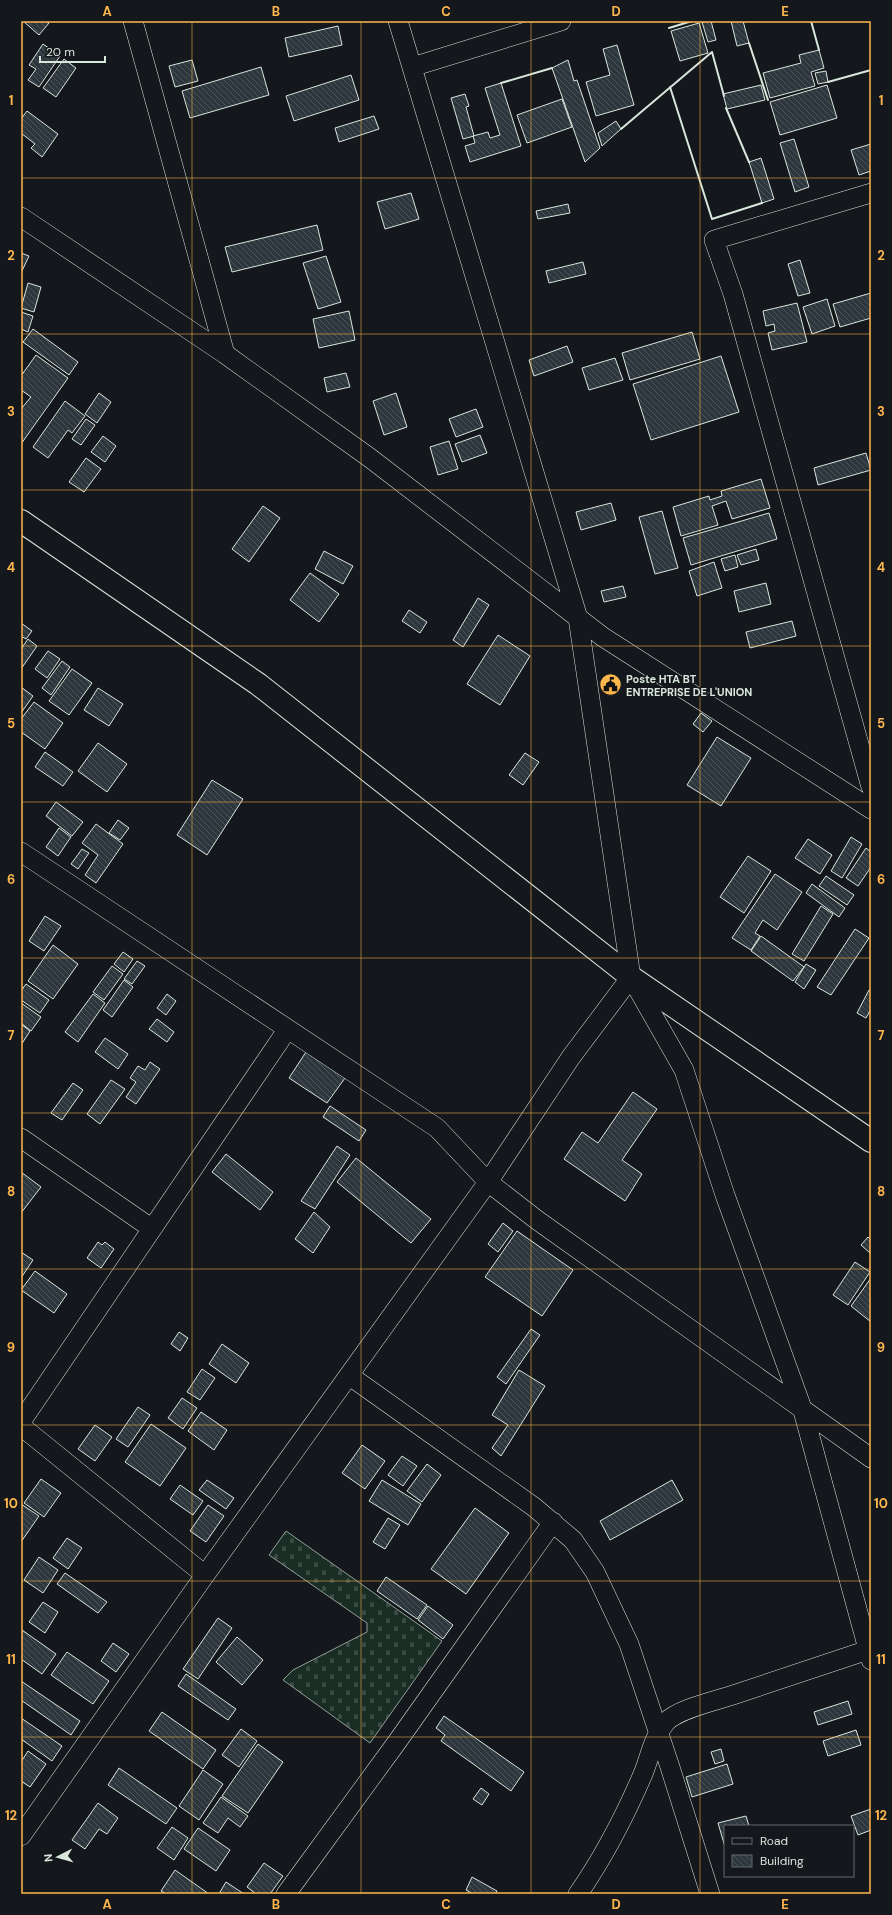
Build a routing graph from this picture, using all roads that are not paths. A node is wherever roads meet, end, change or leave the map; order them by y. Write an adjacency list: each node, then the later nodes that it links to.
1 (398, 21): 4 (street)
2 (561, 21): 4 (street)
3 (139, 23): 7 (street)
4 (412, 67): 9 (street)
5 (871, 193): 10 (street)
6 (21, 217): 7 (street)
7 (225, 354): 9 (street)
8 (21, 521): 13 (street)
9 (578, 618): 11 (street); 13 (street)
10 (871, 787)
11 (871, 809)
12 (21, 852): 14 (street)
13 (631, 977): 16 (street); 17 (street); 20 (street)
14 (287, 1030): 17 (street); 18 (street)
15 (21, 1138): 18 (street)
16 (871, 1141)
17 (488, 1182): 19 (street); 20 (street)
18 (151, 1228): 21 (street)
19 (350, 1376): 24 (street); 25 (street)
20 (803, 1411): 23 (street); 26 (street)
21 (21, 1422)
22 (21, 1426): 25 (street)
23 (871, 1458)
24 (553, 1522): 27 (street); 29 (street)
25 (205, 1575): 28 (street)
26 (869, 1655): 27 (street)
27 (659, 1732): 30 (street); 31 (street)
28 (21, 1836)
29 (286, 1894)
30 (578, 1894)
31 (710, 1894)

